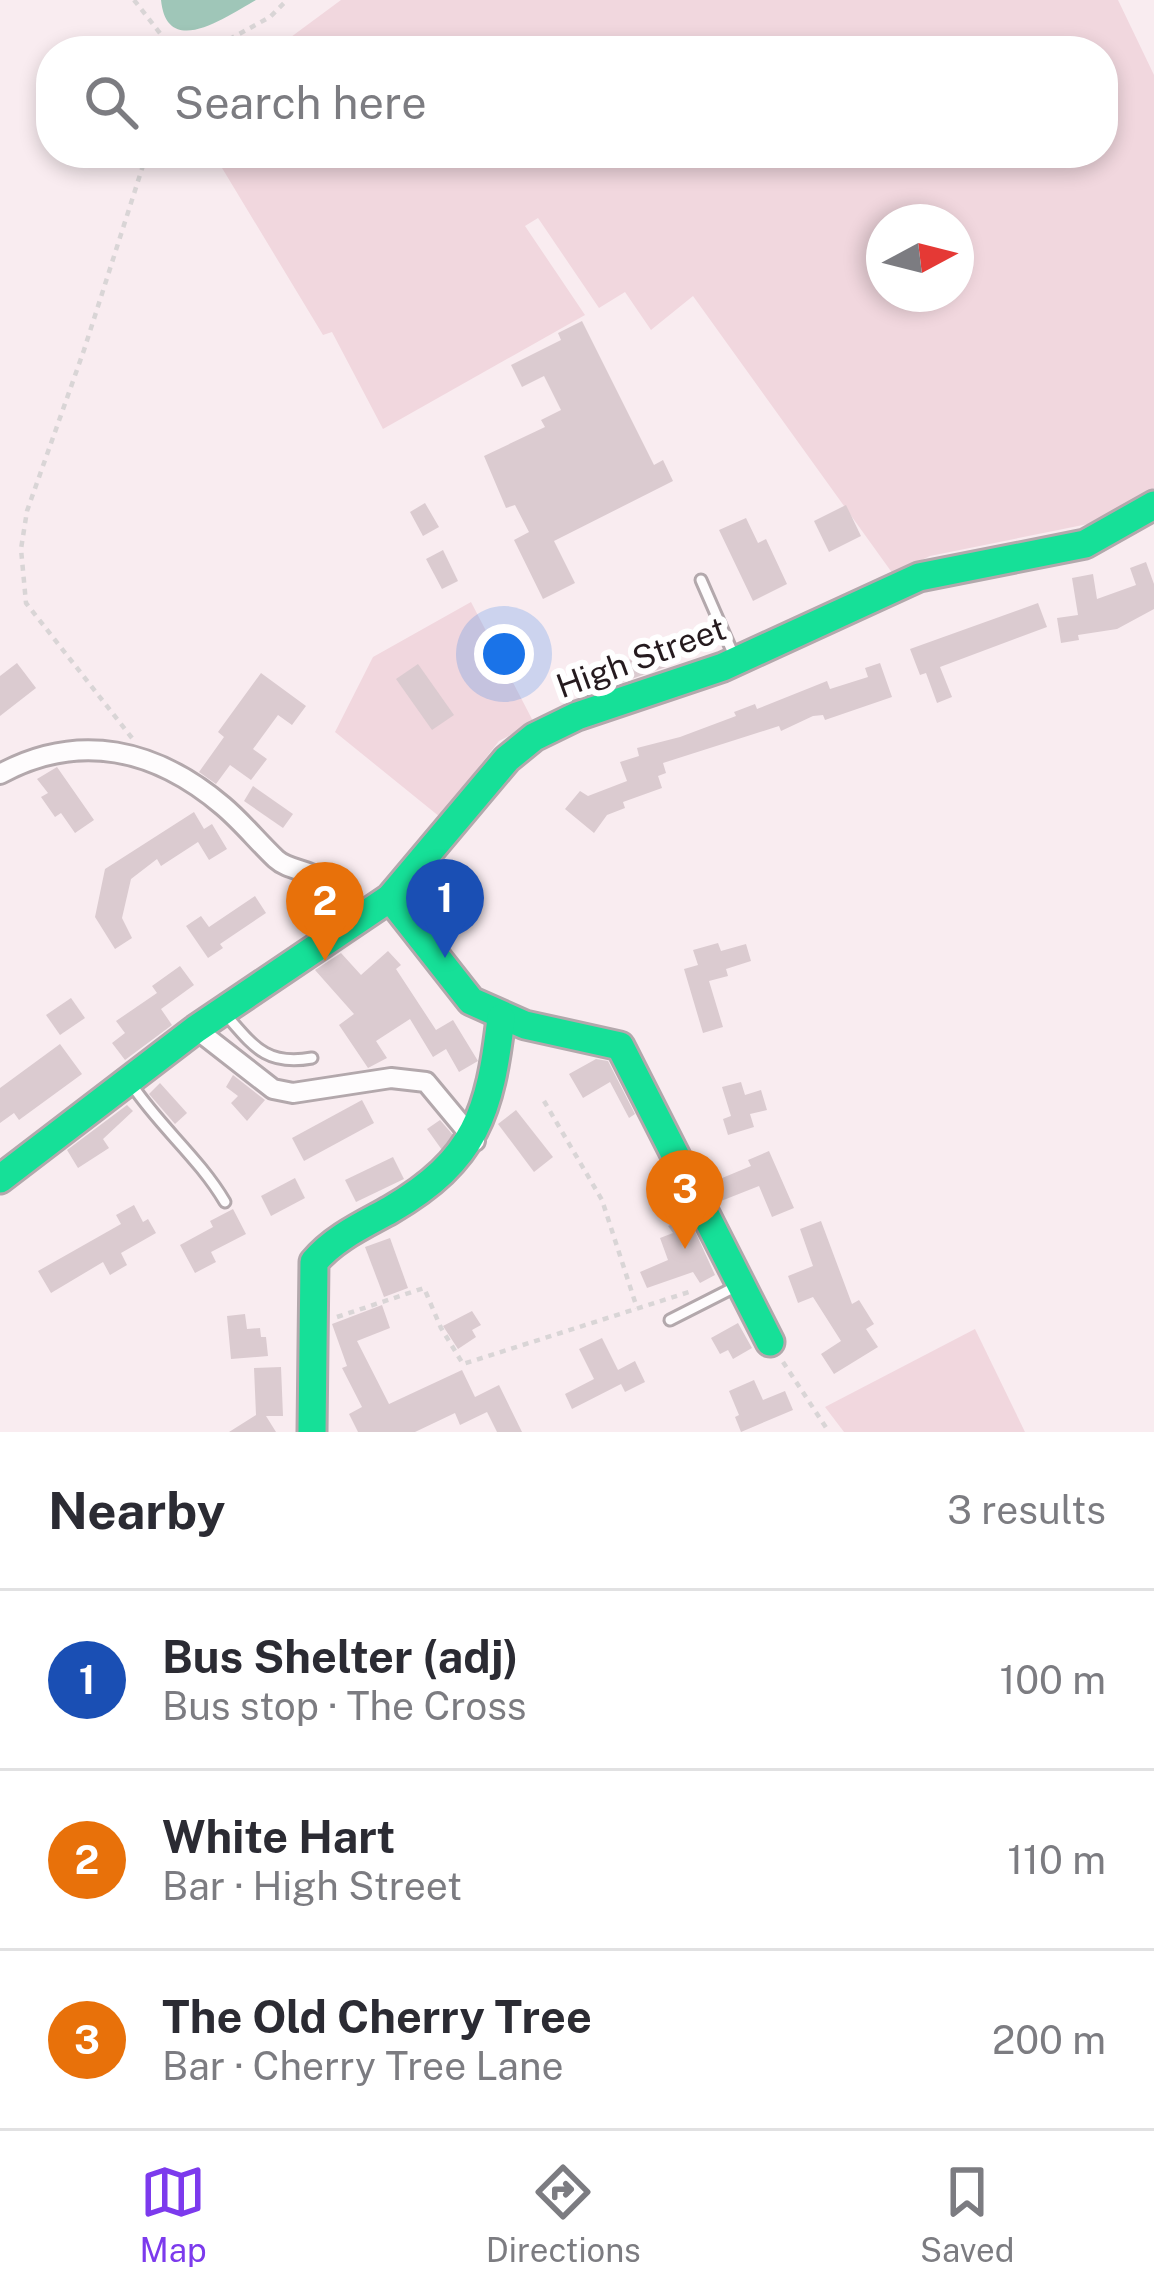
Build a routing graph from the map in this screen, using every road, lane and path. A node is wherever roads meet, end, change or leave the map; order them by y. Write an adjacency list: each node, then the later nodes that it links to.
1 (134, 0): 3 (path)
2 (287, 0): 4 (path)
3 (162, 36)
4 (235, 36)
5 (142, 168): 9 (path)
6 (1154, 505): 8 (street, High Street)
7 (701, 580): 8 (lane)
8 (736, 661): 11 (street, High Street)
9 (151, 762): 10 (street); 12 (street)
10 (0, 774)
11 (390, 898): 12 (street, High Street); 14 (street)
12 (352, 922): 13 (street, High Street)
13 (223, 1012): 15 (street, High Street); 16 (lane)
14 (501, 1018): 19 (street); 22 (street)
15 (196, 1030): 17 (street, High Street); 19 (street)
16 (311, 1058)
17 (129, 1081): 20 (street, High Street); 21 (lane)
18 (544, 1101): 24 (path)
19 (475, 1142): 26 (street)
20 (3, 1177)
21 (225, 1202)
22 (739, 1285): 25 (lane); 27 (street)
23 (696, 1289): 24 (path)
24 (637, 1308): 26 (path)
25 (670, 1320)
26 (314, 1324): 28 (street)
27 (770, 1342): 29 (path)
28 (312, 1432)
29 (829, 1432)

